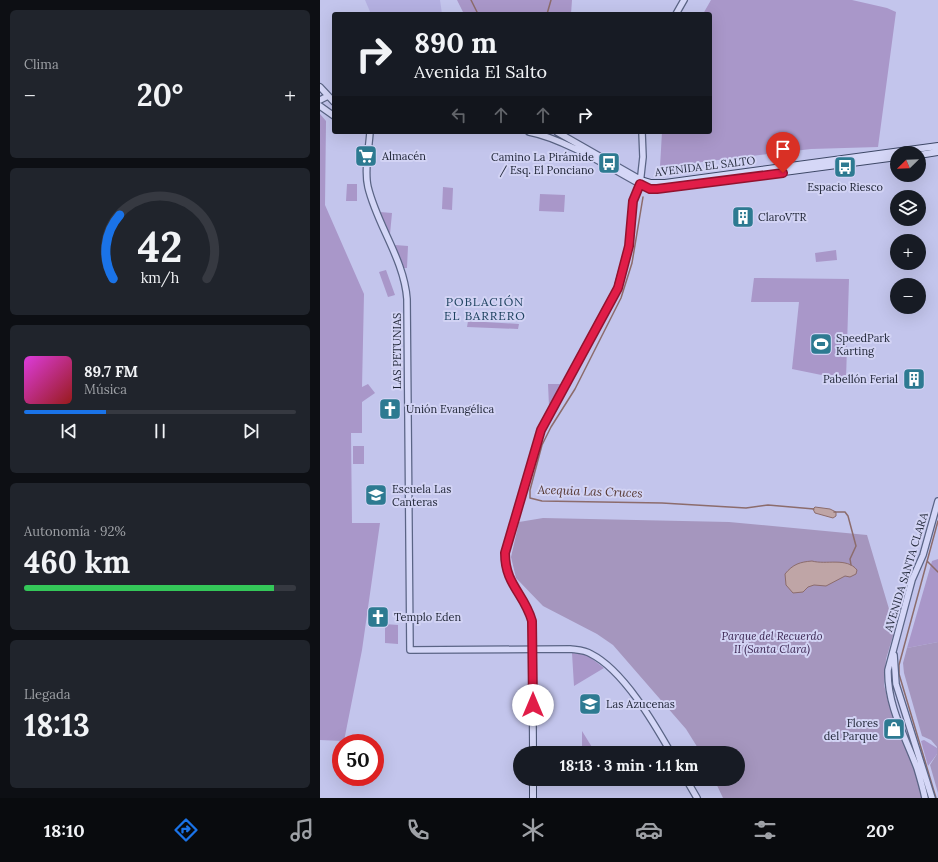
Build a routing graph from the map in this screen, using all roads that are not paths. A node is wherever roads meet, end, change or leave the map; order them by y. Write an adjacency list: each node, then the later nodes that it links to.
1 (684, 0): 2 (street)
2 (677, 12)
3 (320, 87): 4 (street)
4 (328, 96): 5 (street); 6 (street)
5 (320, 100)
6 (332, 100)
7 (320, 106): 8 (street)
8 (332, 115)
9 (370, 134): 20 (street, LAS PETUNIAS)
10 (537, 134): 17 (street)
11 (560, 134): 17 (street)
12 (642, 134): 17 (street)
13 (938, 146): 17 (main road, AVENIDA EL SALTO)
14 (938, 152): 15 (main road)
15 (926, 153)
16 (890, 158): 17 (main road, AVENIDA EL SALTO)
17 (640, 182): 20 (main road)
18 (938, 501): 19 (street, AVENIDA SANTA CLARA)
19 (893, 648): 21 (street, AVENIDA SANTA CLARA); 22 (street, AVENIDA SANTA CLARA)
20 (532, 650): 23 (main road); 24 (street)
21 (901, 698): 22 (street); 30 (street, AVENIDA SANTA CLARA)
22 (891, 699): 29 (street, AVENIDA SANTA CLARA)
23 (533, 746)
24 (667, 746)
25 (533, 786): 27 (main road)
26 (690, 786): 28 (street)
27 (533, 798)
28 (697, 798)
29 (925, 798)
30 (932, 798)

